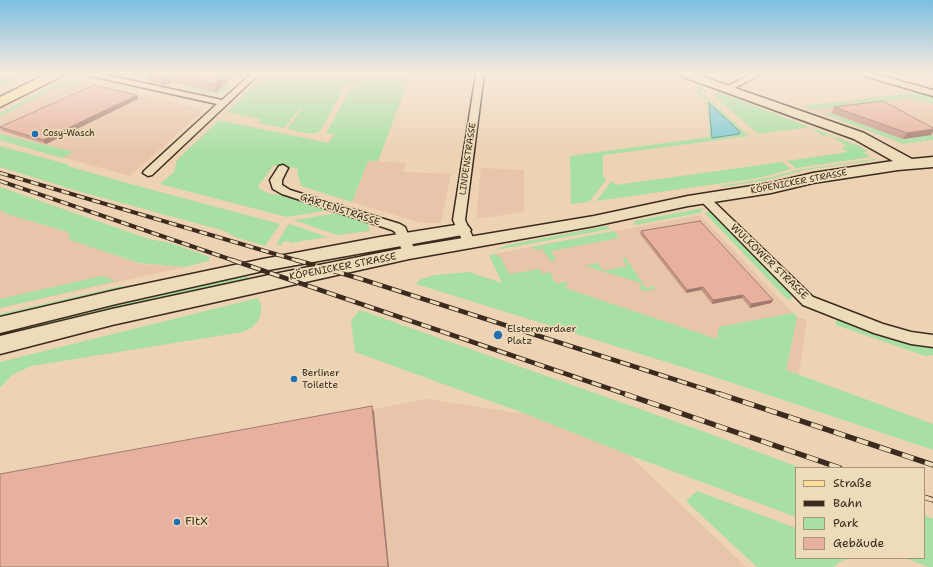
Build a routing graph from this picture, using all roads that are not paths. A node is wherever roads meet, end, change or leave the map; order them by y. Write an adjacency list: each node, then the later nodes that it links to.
1 (211, 100): 5 (street)
2 (226, 100): 5 (street)
3 (476, 100): 11 (street, LINDENSTRASSE)
4 (762, 100): 7 (main road)
5 (223, 103): 9 (street)
6 (933, 162): 7 (main road, KÖPENICKER STRASSE)
7 (909, 164): 10 (main road, KÖPENICKER STRASSE)
8 (283, 168): 12 (street, GARTENSTRASSE)
9 (148, 173)
10 (696, 199): 11 (main road, KÖPENICKER STRASSE); 14 (street, WULKOWER STRASSE)
11 (466, 236): 12 (main road, KÖPENICKER STRASSE)
12 (406, 246): 13 (main road, KÖPENICKER STRASSE); 15 (main road, KÖPENICKER STRASSE)
13 (0, 325)
14 (933, 341)
15 (0, 345)

